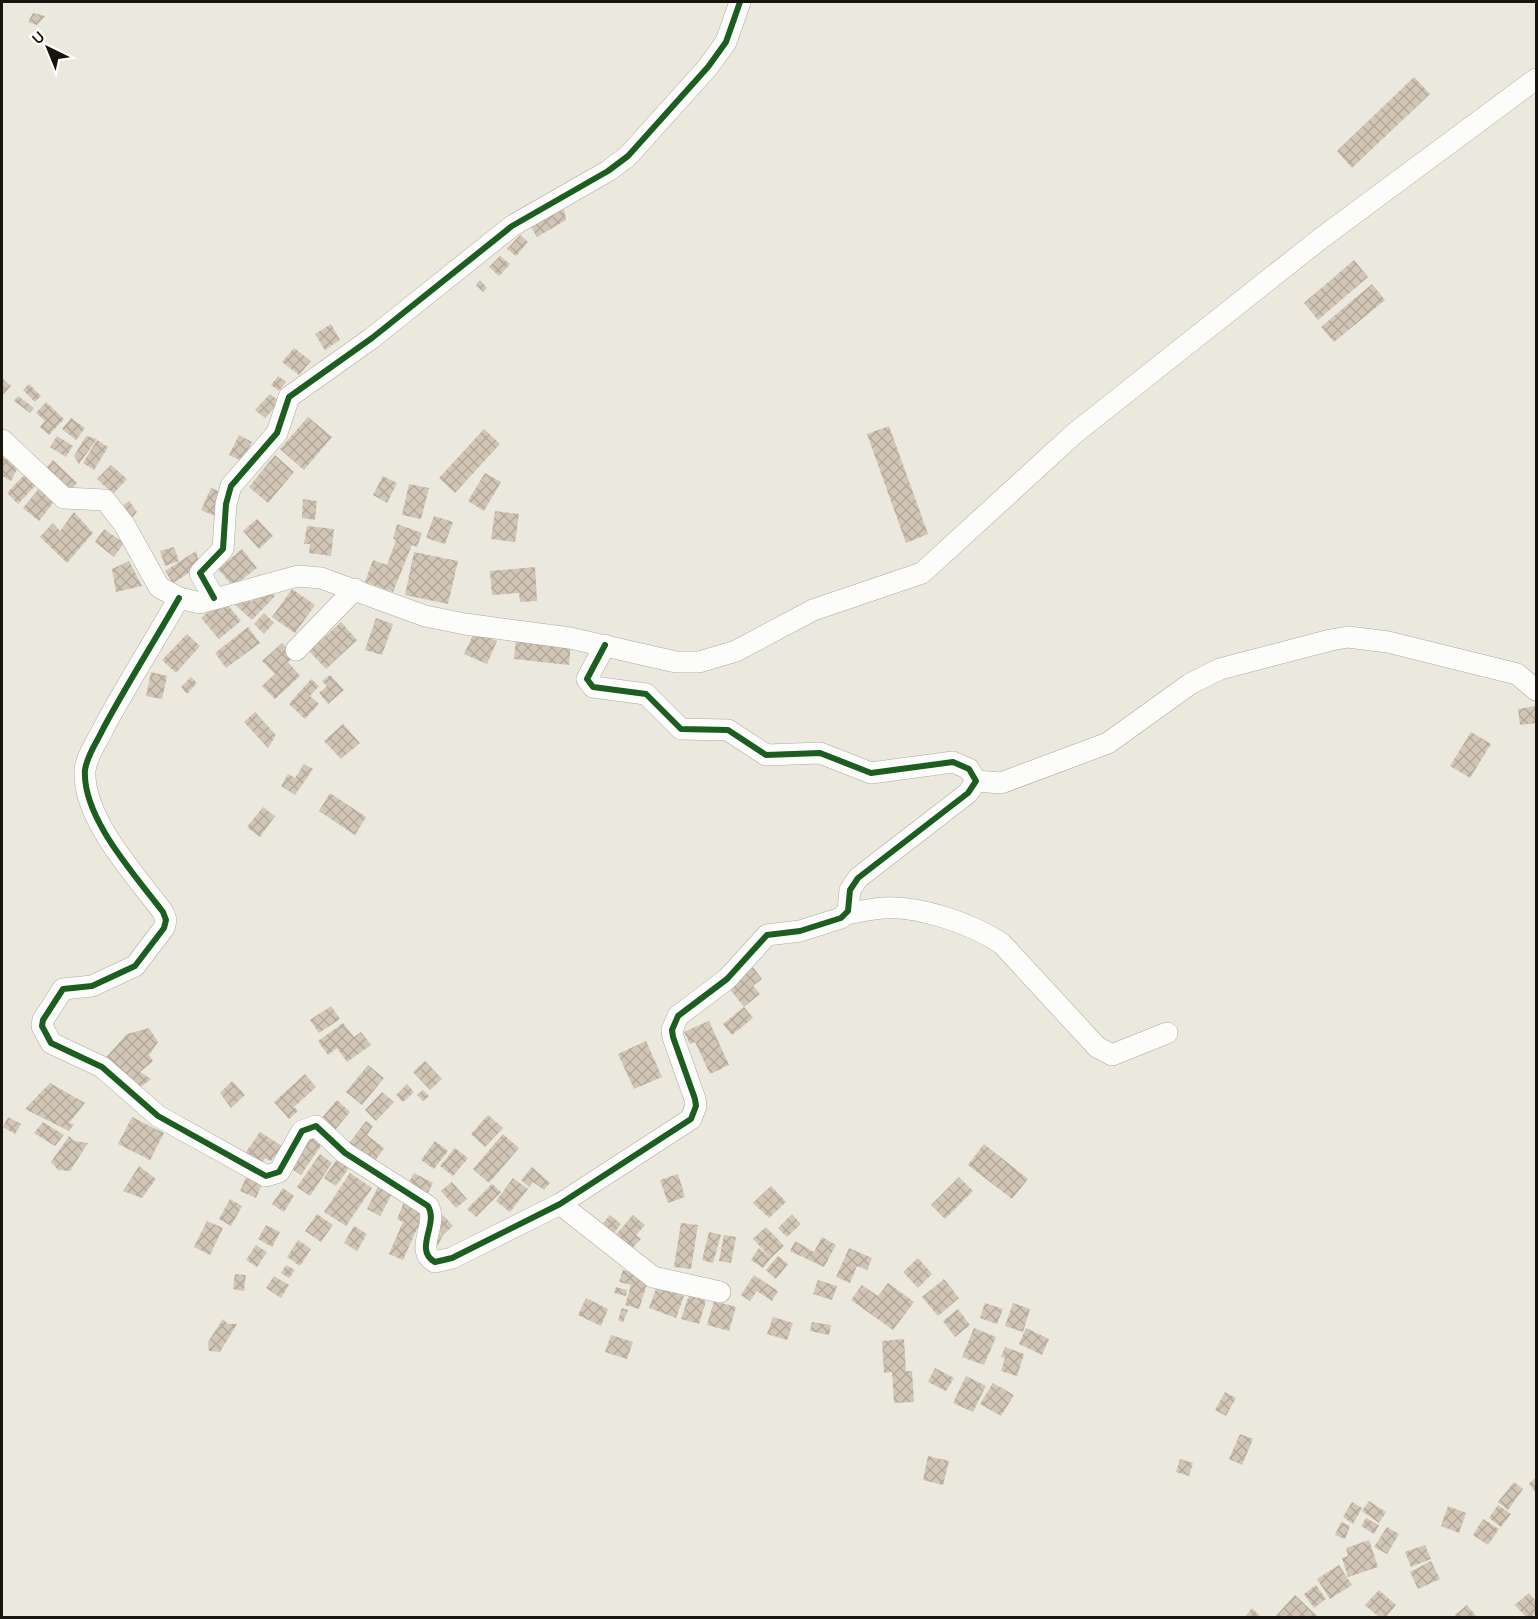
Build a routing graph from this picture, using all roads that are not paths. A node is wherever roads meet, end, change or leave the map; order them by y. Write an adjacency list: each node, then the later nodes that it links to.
1 (740, 2): 6 (street)
2 (1536, 79): 7 (street)
3 (2, 440): 5 (street)
4 (355, 589): 6 (street); 7 (street); 8 (street)
5 (179, 598): 6 (street); 13 (street)
6 (214, 598)
7 (605, 645): 10 (street)
8 (296, 650)
9 (1536, 690): 10 (street)
10 (976, 781): 11 (street)
11 (846, 914): 12 (street); 13 (street)
12 (1167, 1033)
13 (560, 1204): 14 (street)
14 (720, 1292)

